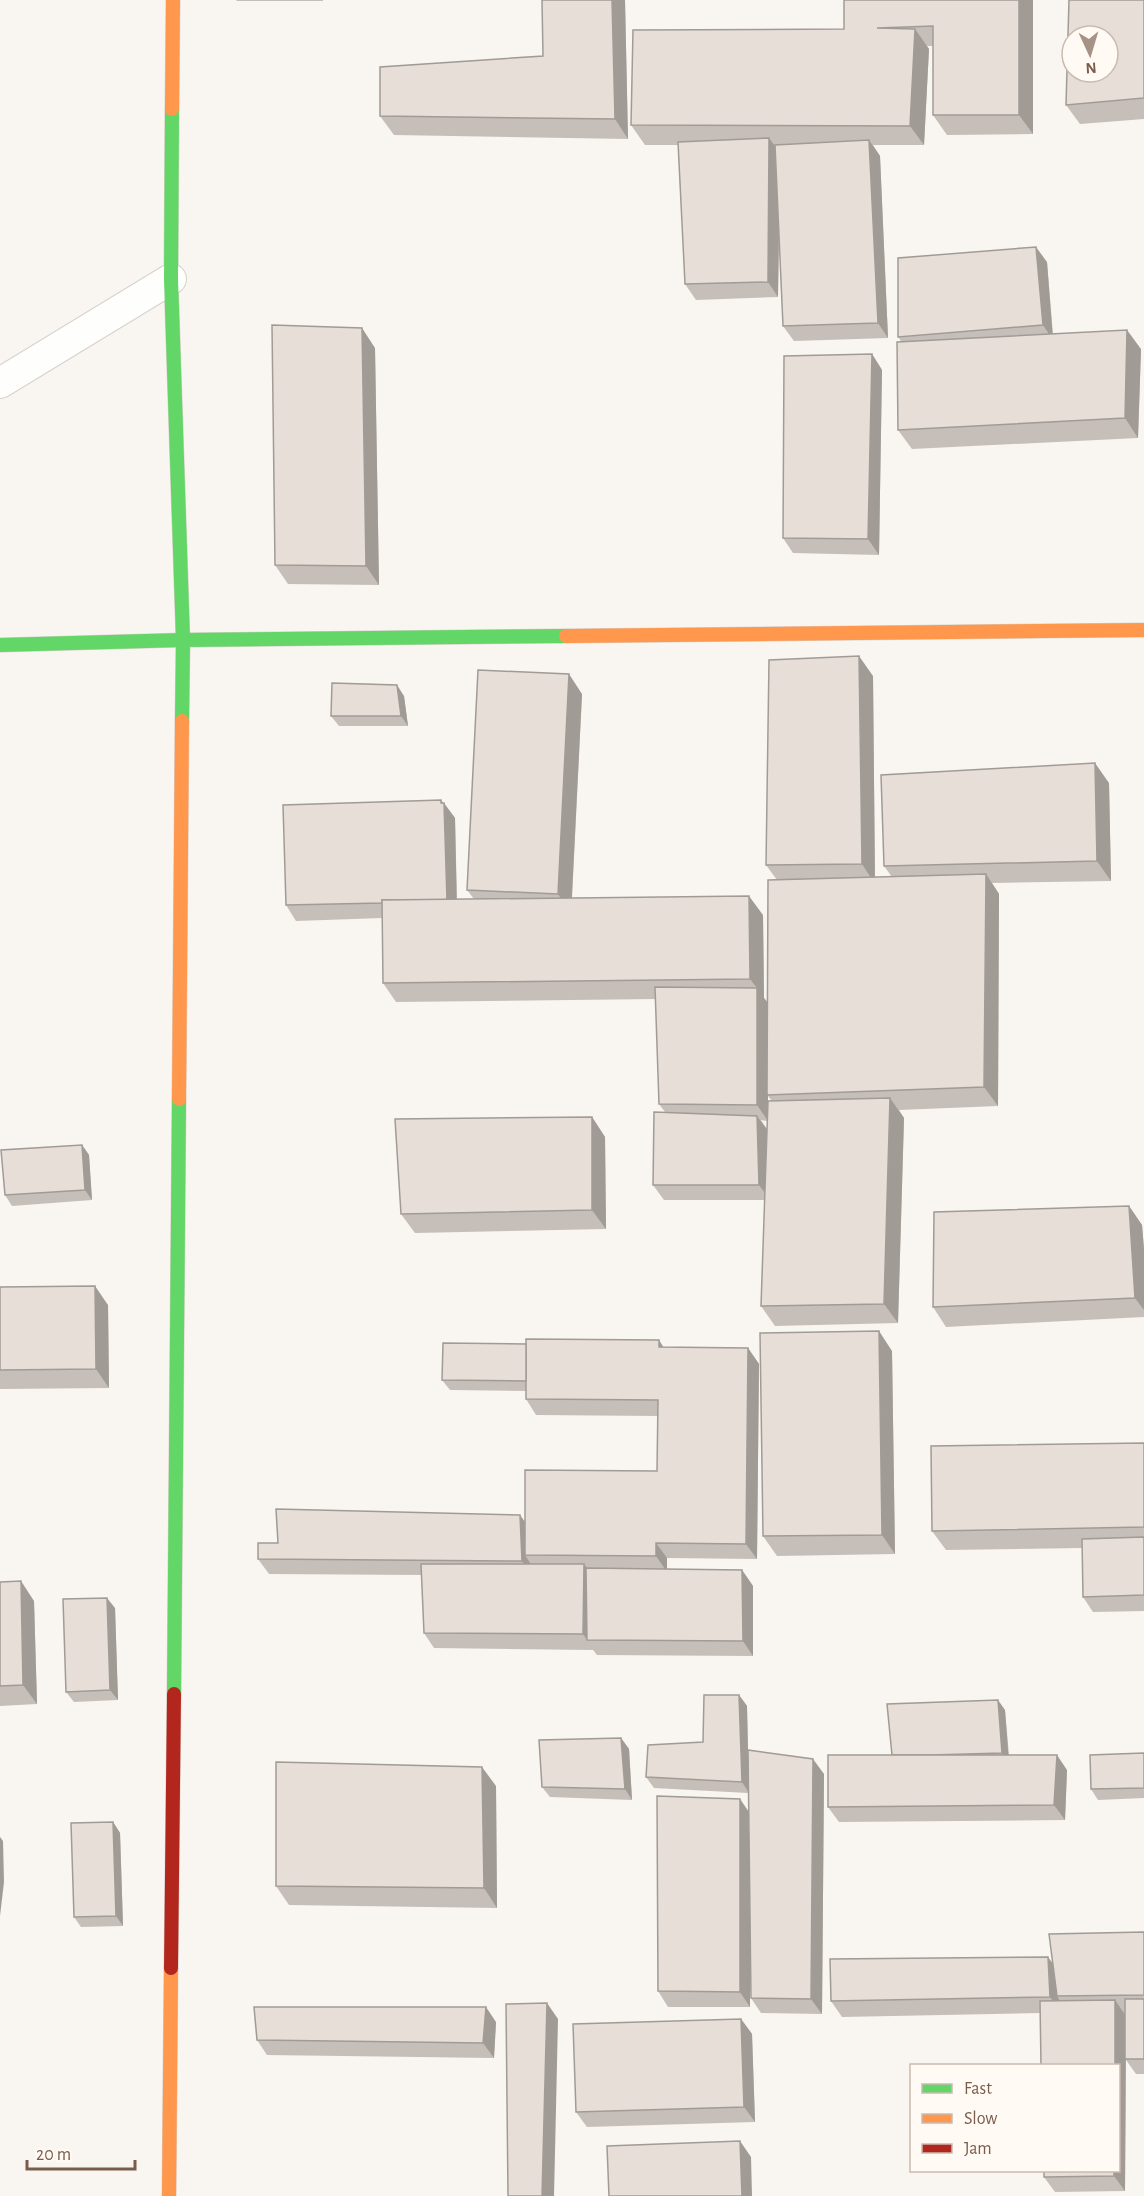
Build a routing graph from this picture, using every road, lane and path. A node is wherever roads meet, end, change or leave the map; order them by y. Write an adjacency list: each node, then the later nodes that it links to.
1 (173, 0): 2 (street)
2 (171, 279): 3 (street); 5 (street)
3 (0, 383)
4 (1144, 630): 5 (street)
5 (183, 640): 6 (street); 7 (street)
6 (0, 645)
7 (169, 2196)

